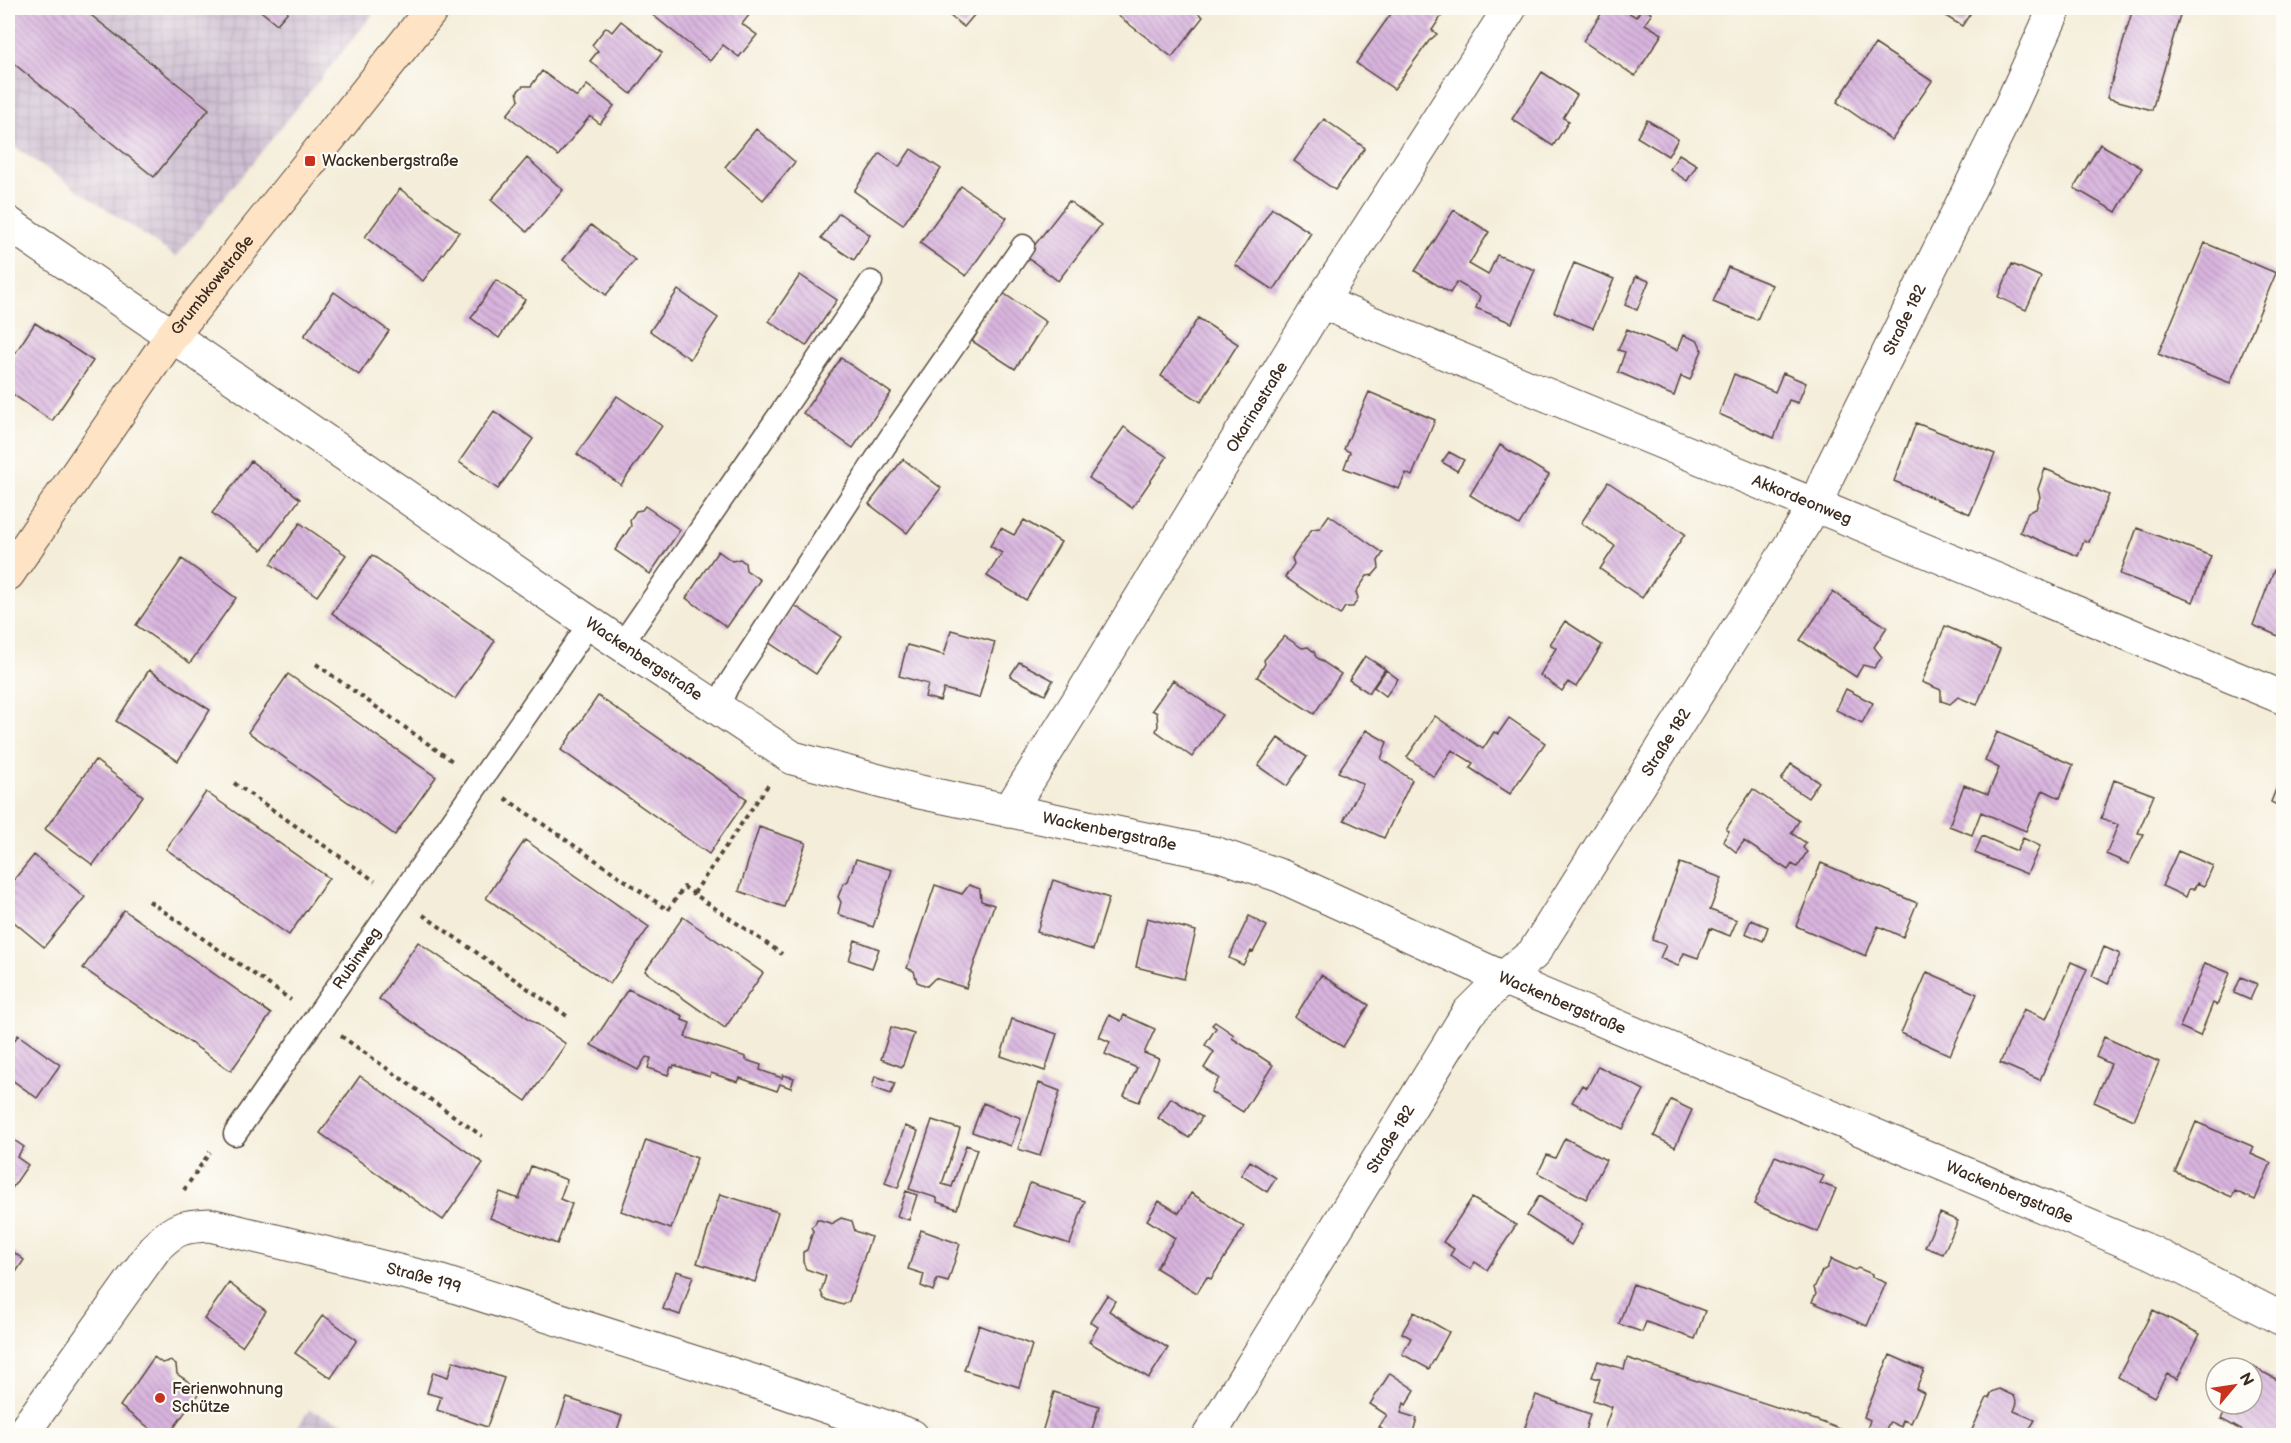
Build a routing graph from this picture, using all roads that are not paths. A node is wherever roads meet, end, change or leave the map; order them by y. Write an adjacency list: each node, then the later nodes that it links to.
1 (433, 8): 8 (street, Grumbkowstraße)
2 (1510, 8): 7 (street, Okarinastraße)
3 (2055, 8): 9 (street, Straße 182)
4 (8, 223): 8 (street, Wackenbergstraße)
5 (1023, 246): 14 (lane)
6 (871, 282): 12 (lane)
7 (1321, 302): 9 (street, Akkordeonweg); 15 (street, Okarinastraße)
8 (171, 337): 10 (street, Grumbkowstraße); 11 (street, Wackenbergstraße)
9 (1815, 506): 13 (street, Akkordeonweg); 16 (street, Straße 182)
10 (8, 574)
11 (590, 623): 12 (street, Wackenbergstraße); 17 (lane, Rubinweg)
12 (622, 644): 14 (street, Wackenbergstraße)
13 (2283, 698)
14 (718, 707): 15 (street, Wackenbergstraße)
15 (1009, 811): 16 (street, Wackenbergstraße)
16 (1503, 978): 18 (street, Wackenbergstraße); 21 (street, Straße 182)
17 (235, 1134)
18 (2283, 1320)
19 (21, 1436): 20 (street, Straße 199)
20 (912, 1436)
21 (1209, 1436)

